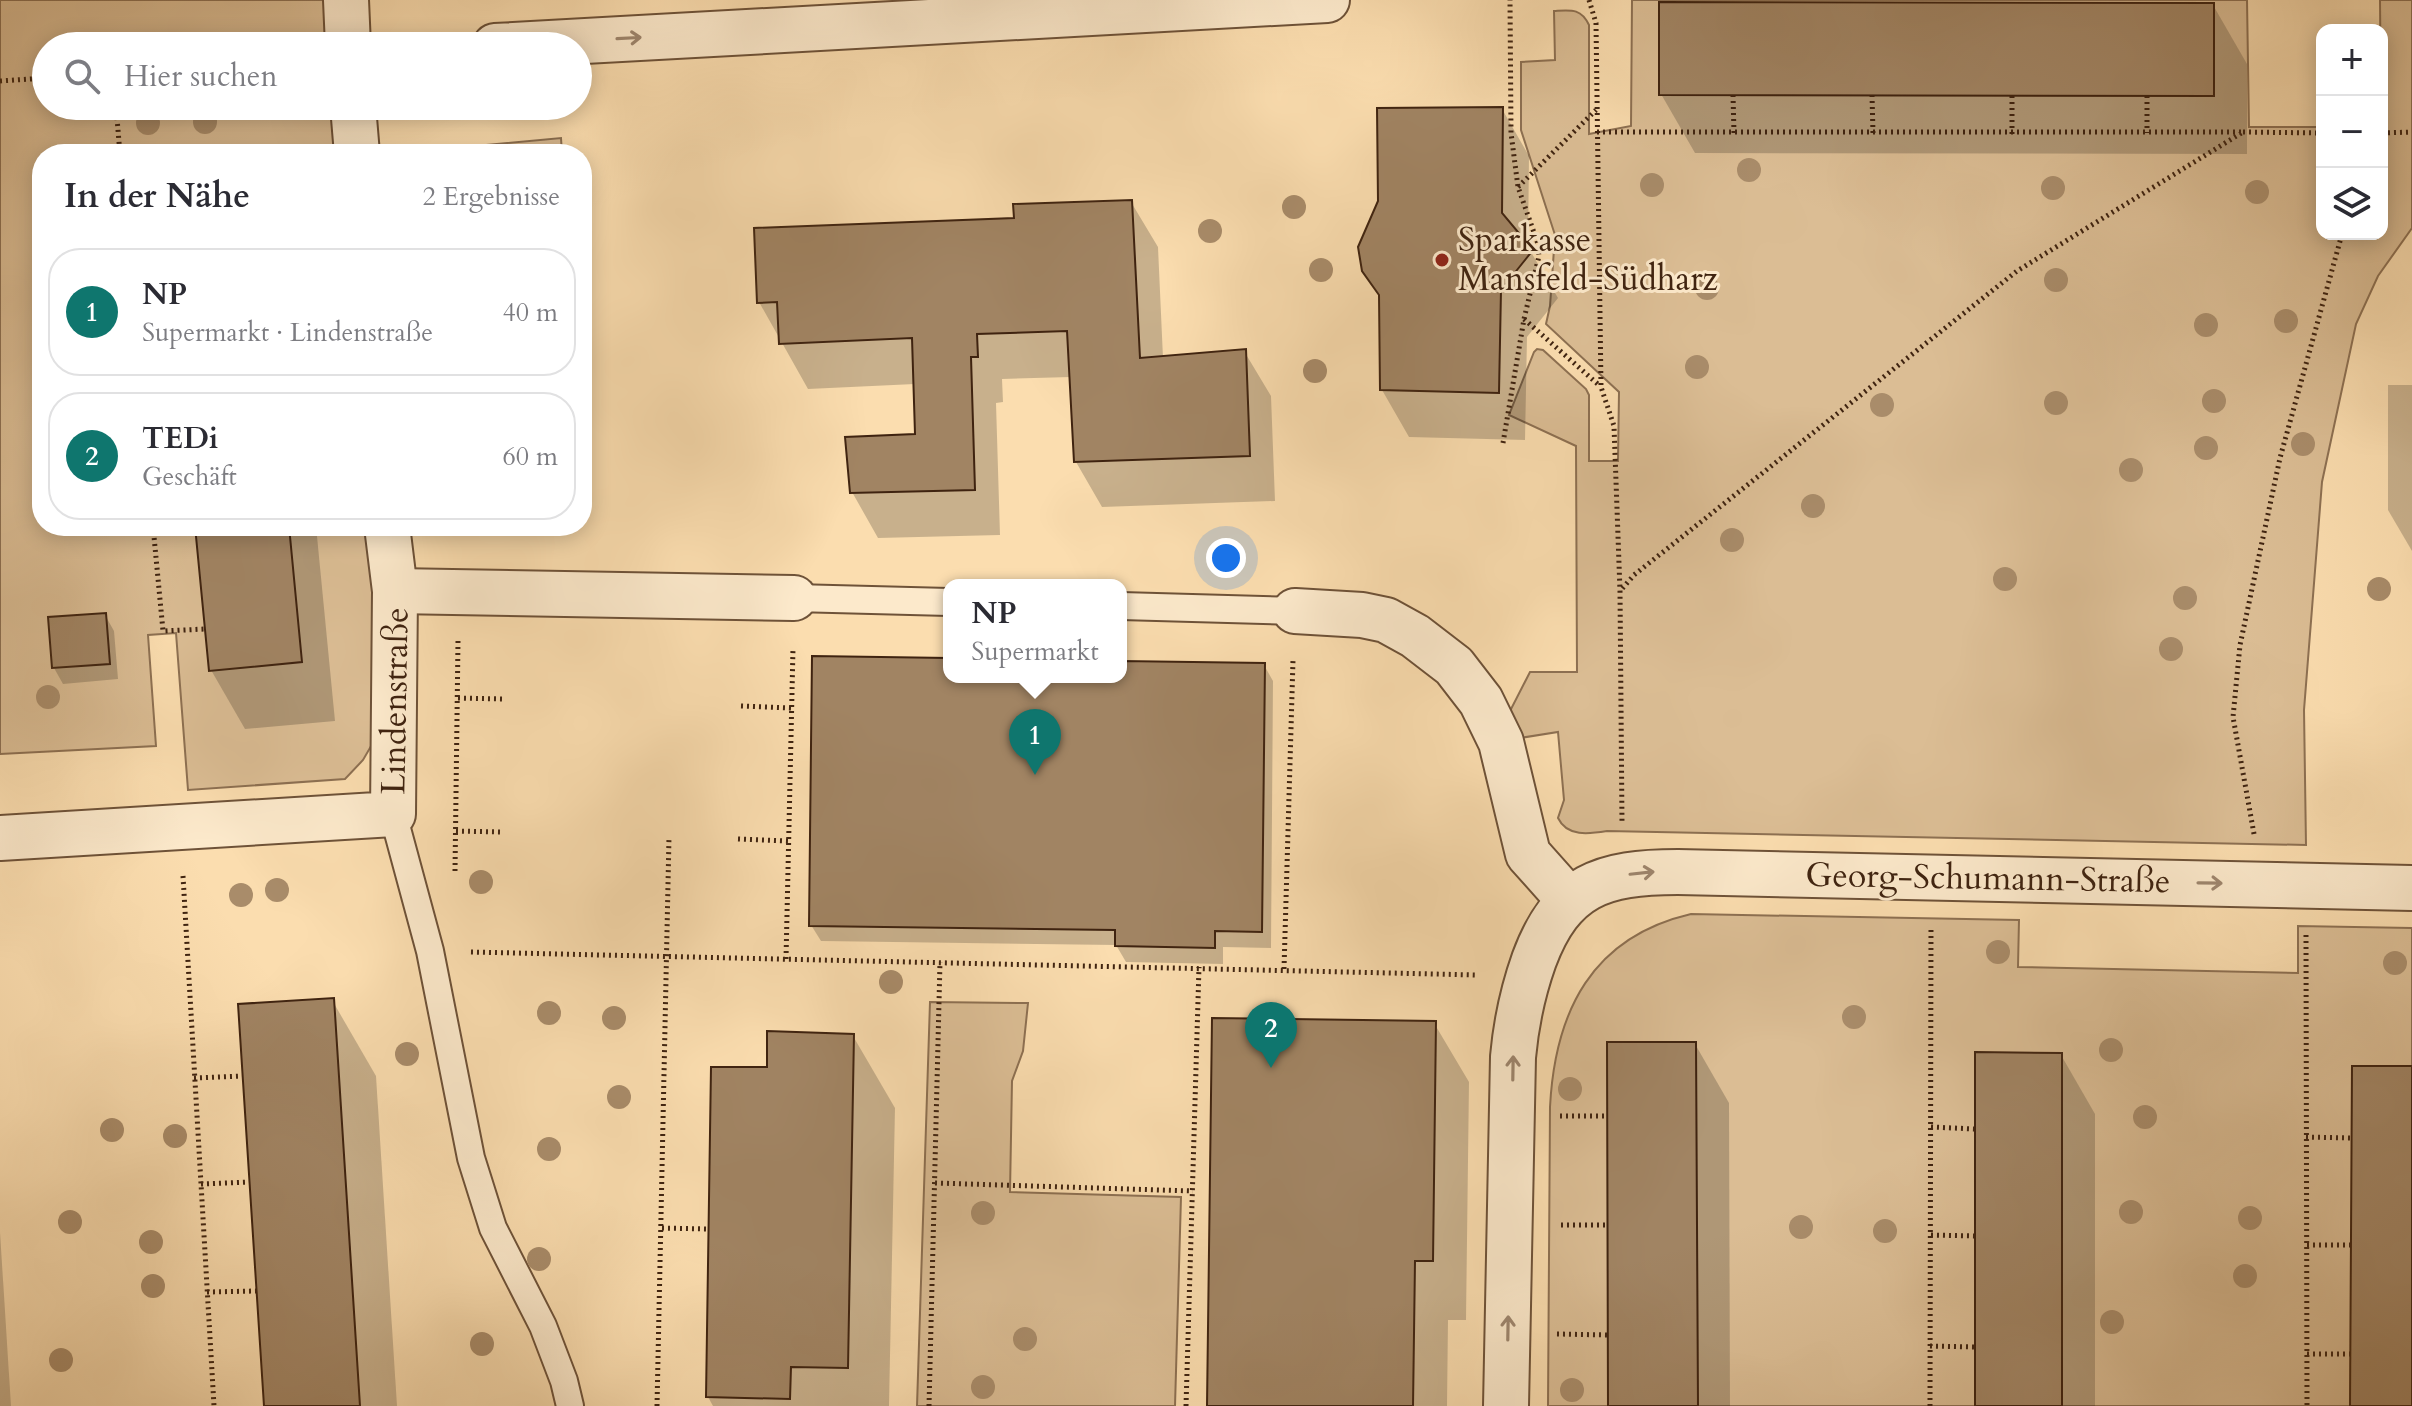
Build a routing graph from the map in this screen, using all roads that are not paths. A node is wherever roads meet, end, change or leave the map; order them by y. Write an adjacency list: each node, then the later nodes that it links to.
1 (346, 0): 3 (street)
2 (1327, 0): 4 (street, one-way to 2)
3 (347, 32)
4 (592, 41)
5 (354, 120): 6 (street)
6 (356, 144)
7 (388, 536): 8 (street)
8 (395, 591): 9 (street, Lindenstraße); 13 (street, Lindenstraße)
9 (794, 598): 10 (lane)
10 (943, 602)
11 (1127, 606): 12 (lane)
12 (1295, 611): 16 (street)
13 (393, 814): 14 (street, Lindenstraße); 17 (lane)
14 (0, 838)
15 (2412, 888): 16 (street, Georg-Schumann-Straße, one-way to 15)
16 (1569, 900): 18 (street, Georg-Schumann-Straße, one-way to 16)
17 (570, 1406)
18 (1506, 1406)

